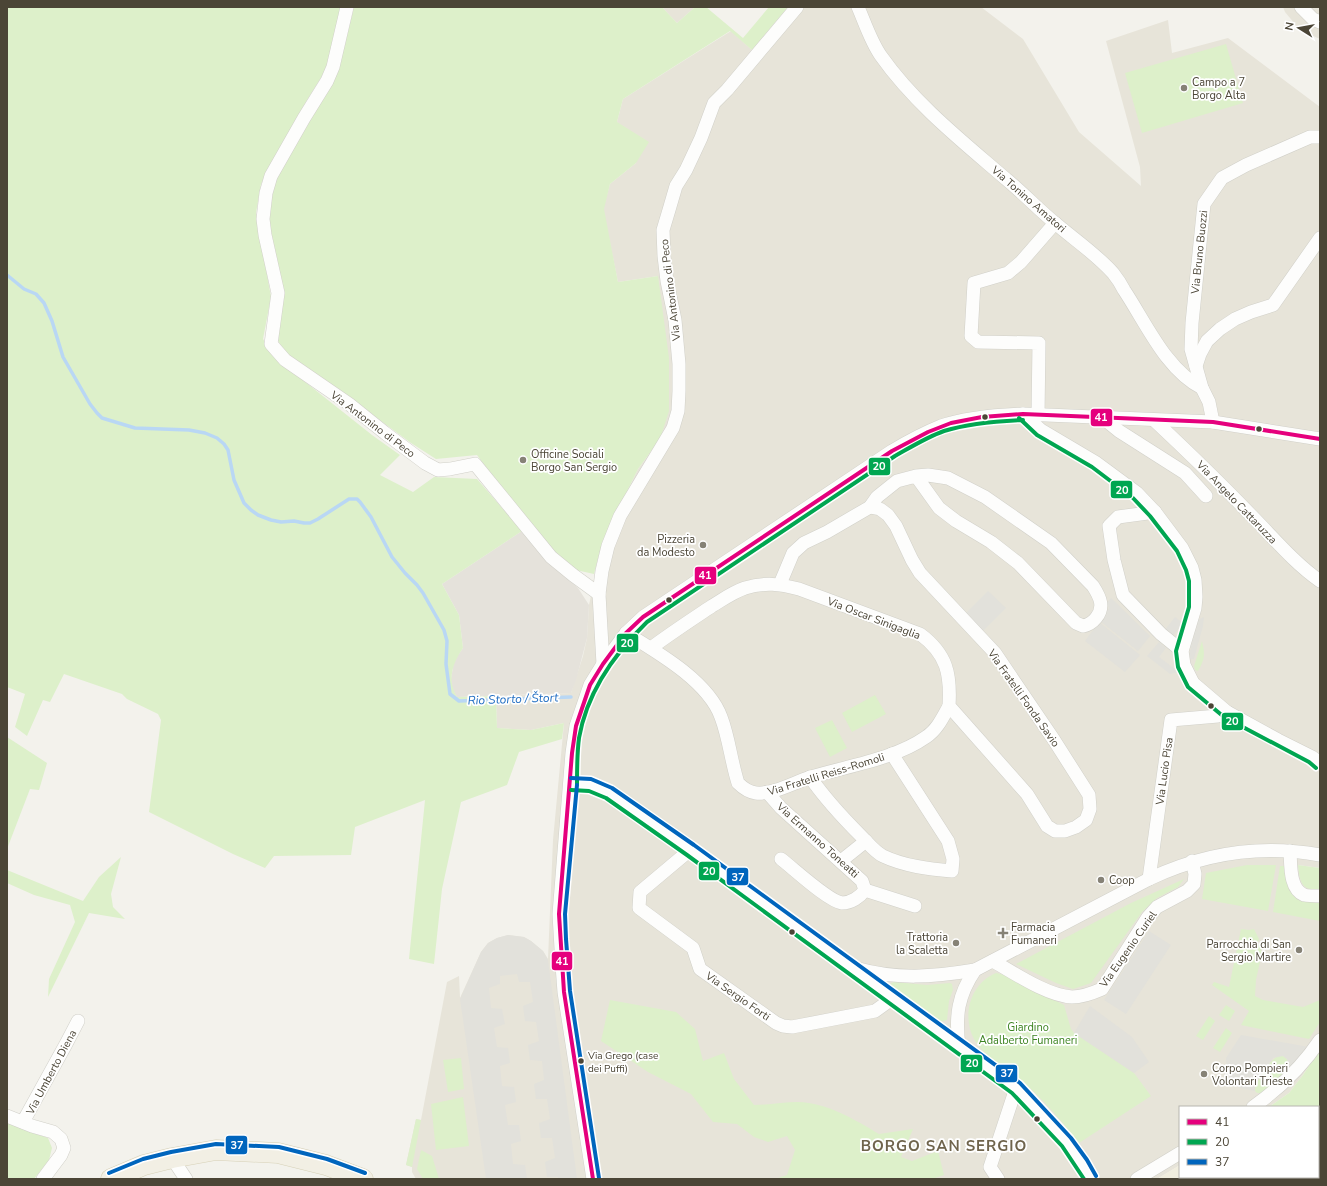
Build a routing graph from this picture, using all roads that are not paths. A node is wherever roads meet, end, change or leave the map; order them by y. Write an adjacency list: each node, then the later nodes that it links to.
1 (347, 7): 23 (street, Via Antonino di Peco)
2 (796, 7): 23 (street, Via Antonino di Peco)
3 (858, 7): 7 (street, Via Tonino Amatori)
4 (1301, 7): 5 (street)
5 (1320, 22)
6 (1320, 137): 9 (street, Via Bruno Buozzi)
7 (1055, 223): 10 (street, Via Tonino Amatori); 12 (street)
8 (1320, 238): 9 (street)
9 (1196, 366): 10 (street, Via Bruno Buozzi)
10 (1202, 388): 15 (street, Via Bruno Buozzi)
11 (1023, 414): 12 (street); 20 (street); 24 (street)
12 (1038, 415): 13 (street)
13 (1103, 418): 14 (street); 18 (street)
14 (1154, 421): 15 (street); 21 (street, Via Angelo Cattaruzza)
15 (1213, 422): 16 (street)
16 (1320, 439)
17 (916, 476): 17 (street); 19 (street)
18 (1206, 496)
19 (870, 507): 22 (street); 28 (street, Via Fratelli Fonda Savio)
20 (1155, 512): 26 (street); 26 (street)
21 (1320, 581)
22 (780, 584): 25 (street, Via Oscar Sinigaglia); 28 (street, Via Oscar Sinigaglia)
23 (599, 594): 27 (street, Via Antonino di Peco)
24 (626, 633): 25 (street, Via Fratelli Reiss-Romoli); 27 (street)
25 (651, 648): 34 (street, Via Fratelli Reiss-Romoli)
26 (1182, 650): 29 (street)
27 (603, 664): 33 (street)
28 (949, 706): 30 (street, Via Fratelli Reiss-Romoli)
29 (1227, 712): 31 (street); 42 (street, Via Lucio Pisa)
30 (892, 754): 32 (street, Via Fratelli Reiss-Romoli); 35 (street)
31 (1320, 763)
32 (810, 777): 34 (street, Via Fratelli Reiss-Romoli); 35 (street)
33 (570, 784): 36 (street); 63 (street)
34 (767, 792): 41 (street, Via Ermanno Toneatti)
35 (866, 841): 41 (street)
36 (690, 850): 47 (street); 49 (street, Via Sergio Forti)
37 (1290, 852): 38 (street); 40 (street); 44 (street)
38 (1320, 855)
39 (781, 859): 43 (street, Via Ermanno Toneatti)
40 (1192, 861): 42 (street); 46 (street, Via Eugenio Curiel)
41 (842, 862): 43 (street, Via Ermanno Toneatti)
42 (1149, 879): 46 (street)
43 (865, 890): 45 (street, Via Ermanno Toneatti)
44 (1320, 896)
45 (915, 906)
46 (993, 961): 48 (street)
47 (848, 966): 48 (street); 49 (street)
48 (975, 970): 52 (street)
49 (893, 998): 52 (street)
50 (78, 1021): 56 (street, Via Umberto Diena)
51 (1320, 1040): 54 (street)
52 (959, 1046): 53 (street)
53 (1016, 1088): 64 (street); 65 (street)
54 (1254, 1106)
55 (7, 1116): 56 (street)
56 (23, 1122): 59 (street)
57 (1179, 1154): 66 (street)
58 (172, 1158): 60 (main road); 61 (street); 62 (main road)
59 (43, 1179)
60 (111, 1179)
61 (186, 1179)
62 (363, 1179)
63 (593, 1179)
64 (998, 1179)
65 (1091, 1179)
66 (1137, 1179)

